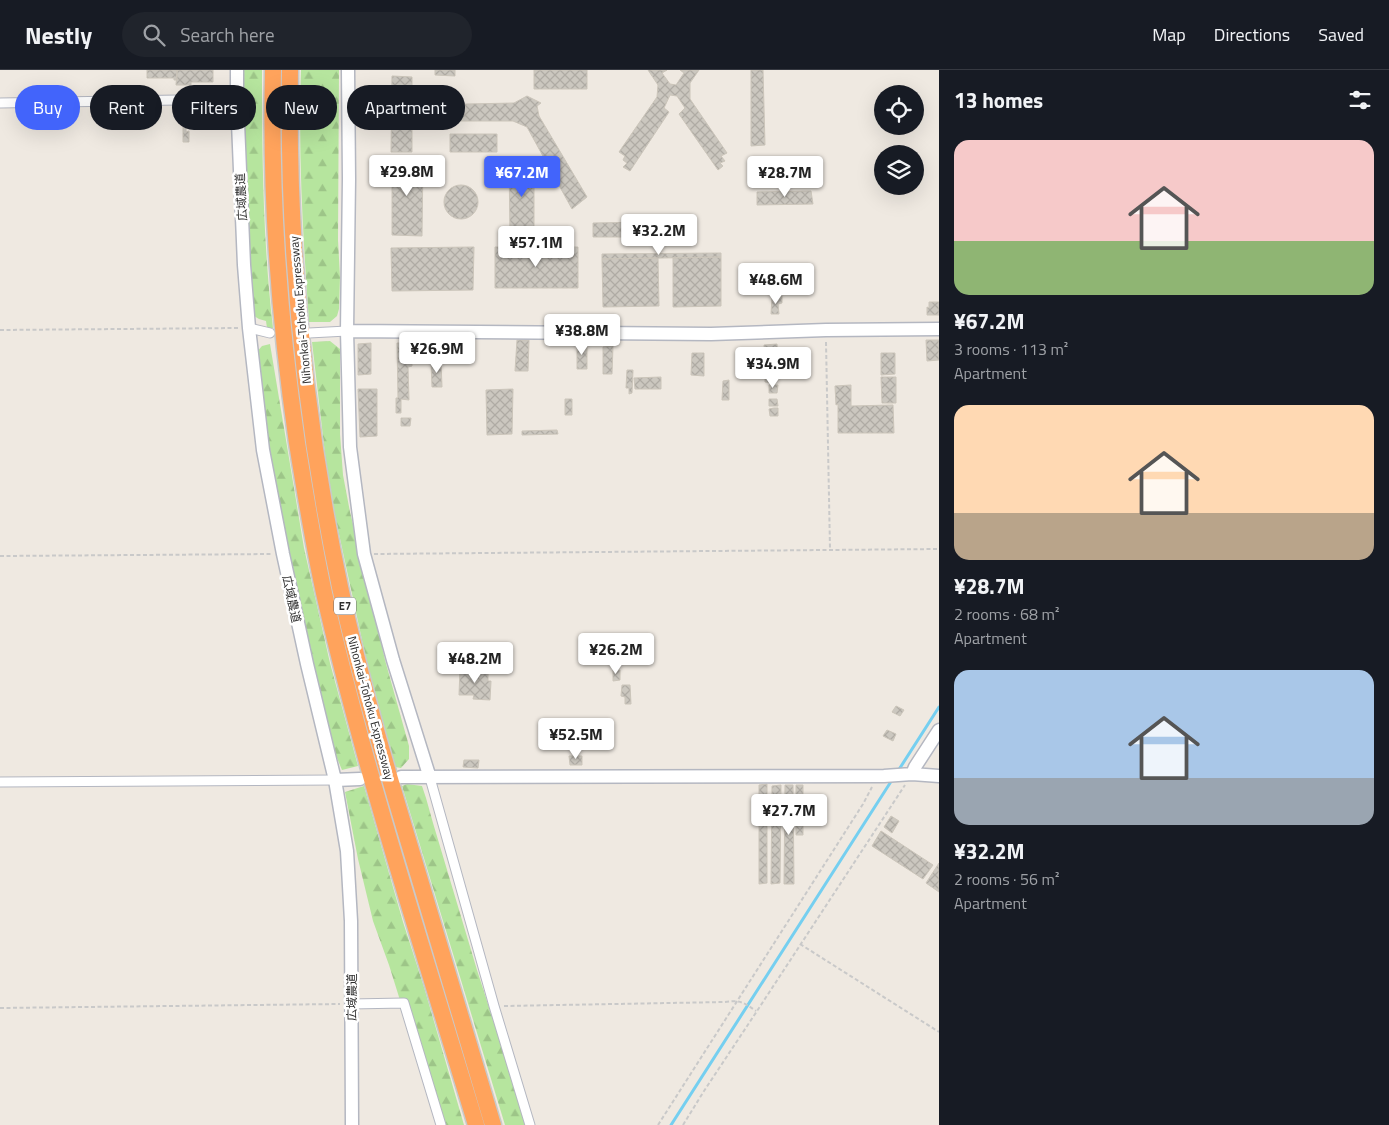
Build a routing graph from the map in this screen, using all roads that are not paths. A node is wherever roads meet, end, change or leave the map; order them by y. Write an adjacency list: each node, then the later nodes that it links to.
1 (237, 70): 5 (street, 広域農道)
2 (273, 70): 25 (highway, Nihonkai-Tohoku Expressway / E7)
3 (290, 70): 26 (highway, Nihonkai-Tohoku Expressway / E7)
4 (348, 70): 12 (street)
5 (237, 85)
6 (172, 100): 7 (street)
7 (0, 103)
8 (238, 130): 9 (street, 広域農道)
9 (249, 328): 13 (street); 20 (street, 広域農道)
10 (939, 329): 12 (street)
11 (309, 332): 12 (street)
12 (347, 332): 18 (street)
13 (270, 333)
14 (939, 730): 15 (street)
15 (908, 775): 16 (street); 18 (street)
16 (939, 776)
17 (401, 777): 18 (street)
18 (430, 778): 27 (street)
19 (360, 779): 20 (street)
20 (335, 780): 21 (street); 22 (street, 広域農道)
21 (0, 782)
22 (351, 1004): 23 (street, 広域農道); 24 (street)
23 (352, 1125)
24 (442, 1125)
25 (476, 1125)
26 (494, 1125)
27 (530, 1125)

